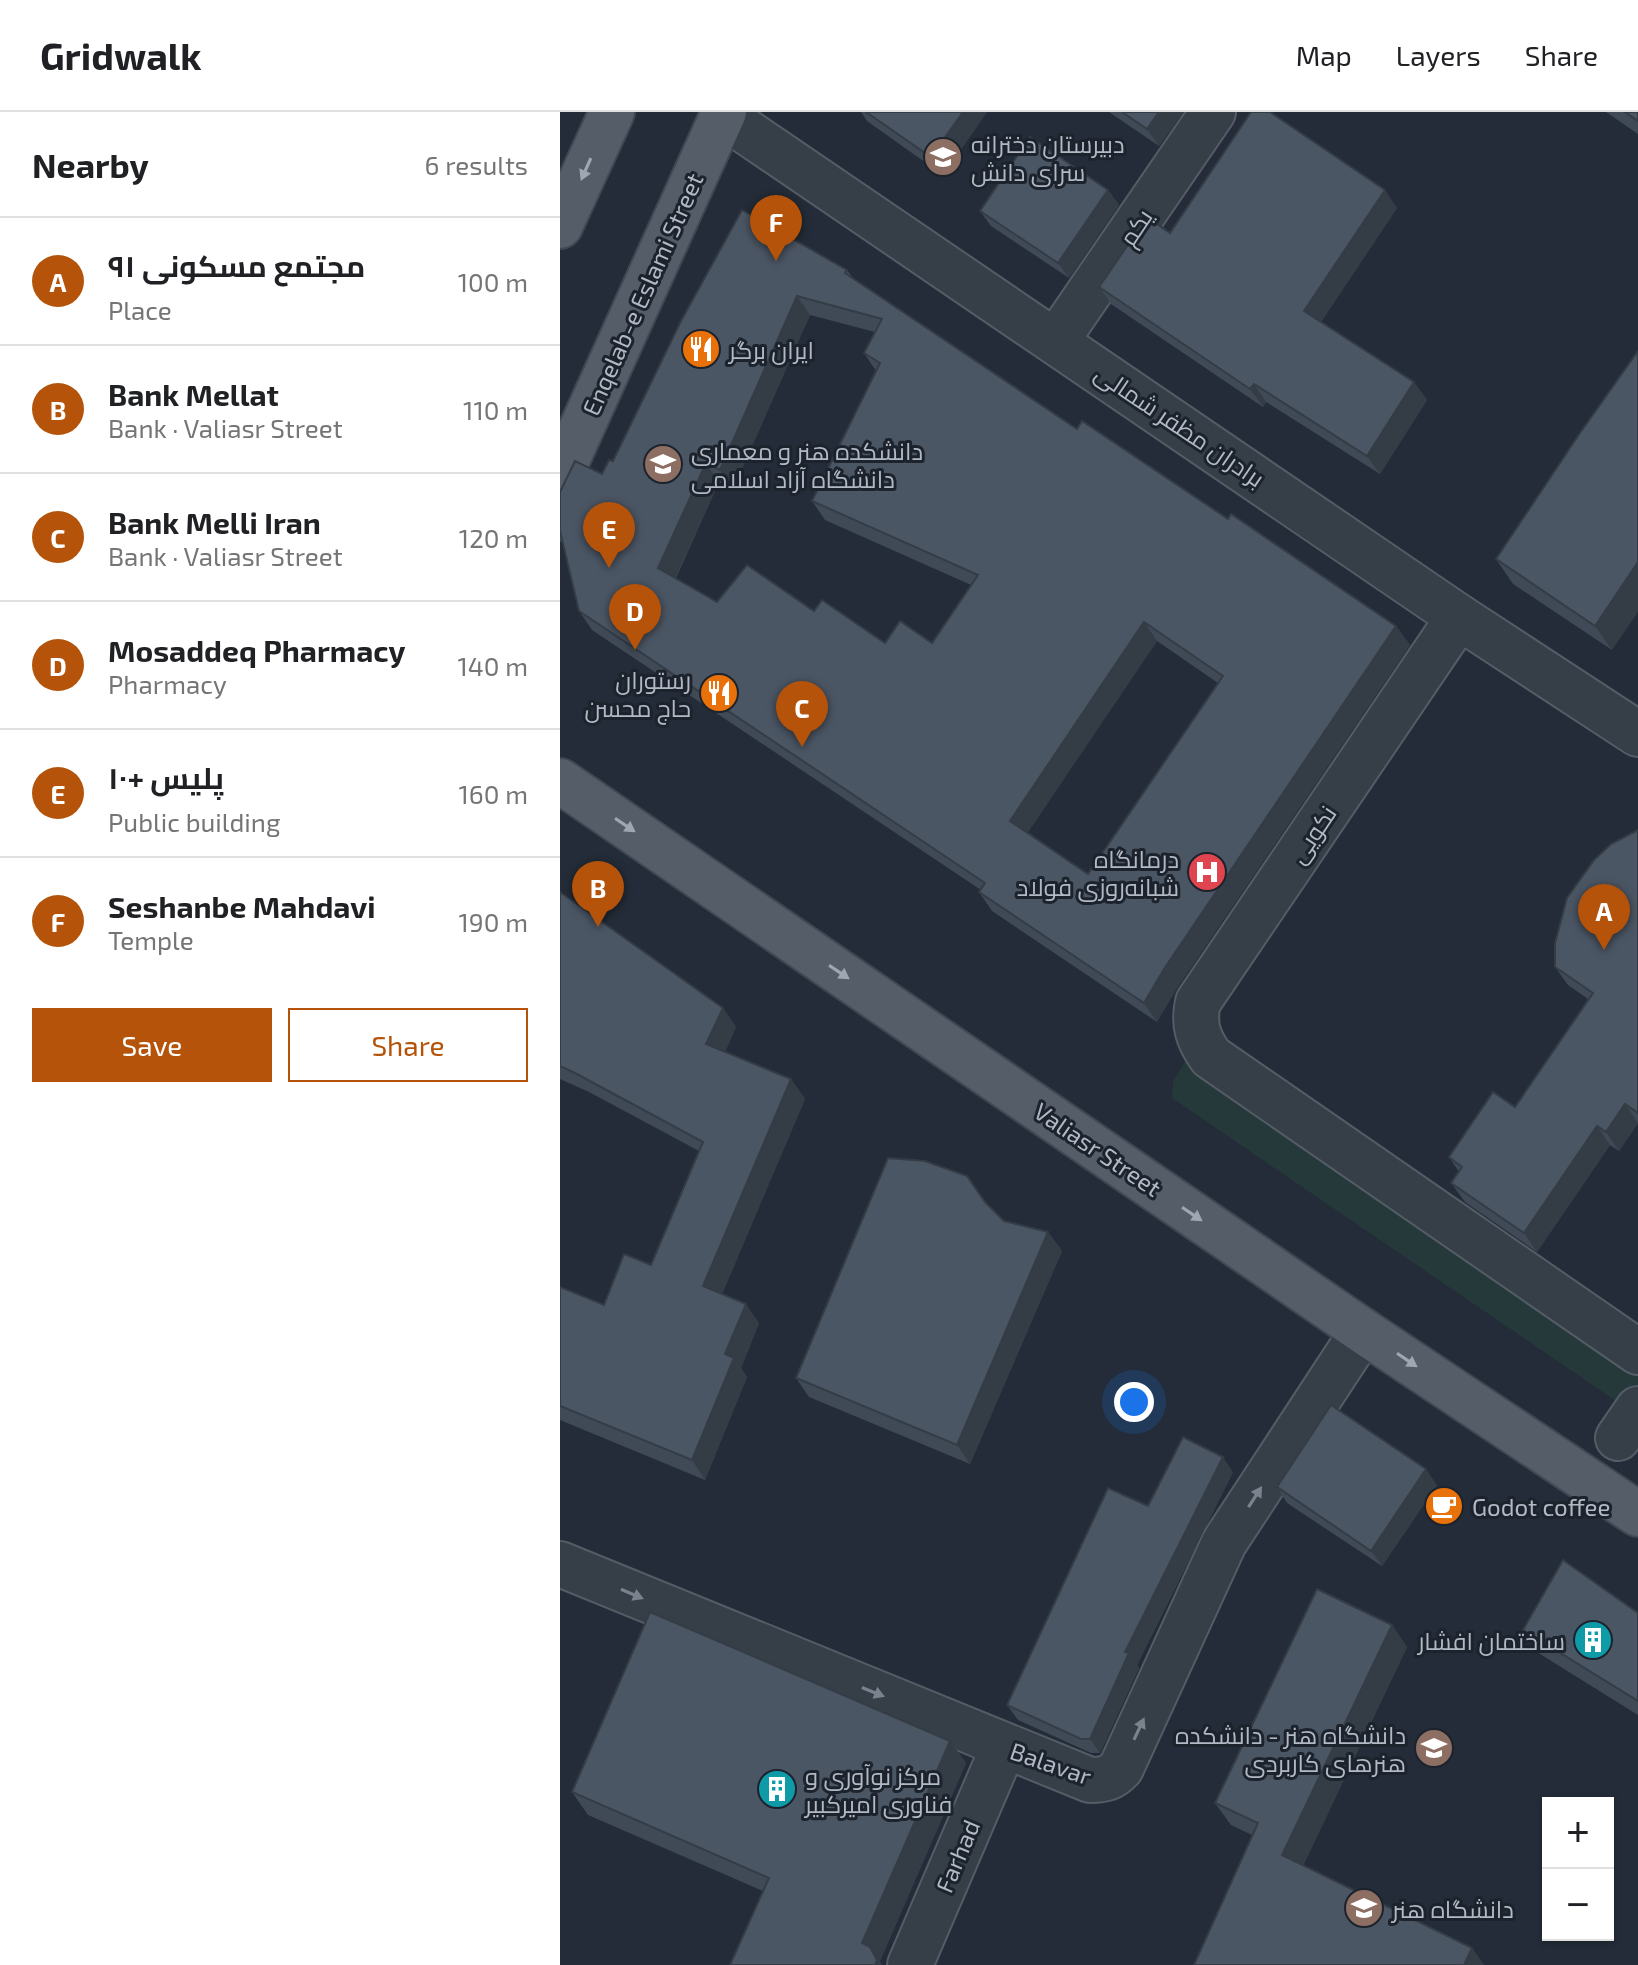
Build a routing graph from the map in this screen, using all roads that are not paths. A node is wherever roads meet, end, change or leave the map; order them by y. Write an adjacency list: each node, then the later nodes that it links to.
1 (612, 112): 4 (main road, one-way to 4)
2 (1213, 112): 5 (street, یکم)
3 (723, 114): 5 (street, برادران مظفر شمالی); 6 (main road, Enqelab-e Eslami Street)
4 (560, 226)
5 (1056, 341): 7 (street, برادران مظفر شمالی)
6 (560, 476)
7 (1459, 617): 8 (street, برادران مظفر شمالی); 11 (street, نکویی)
8 (1638, 734)
9 (560, 781): 10 (main road, Valiasr Street, one-way to 10)
10 (1363, 1331): 12 (main road, Valiasr Street, one-way to 12); 14 (street, Balavar, one-way to 10)
11 (1638, 1352)
12 (1638, 1514)
13 (560, 1564): 14 (street, Balavar, one-way to 14)
14 (1004, 1746): 15 (street, Farhad)
15 (910, 1965)

